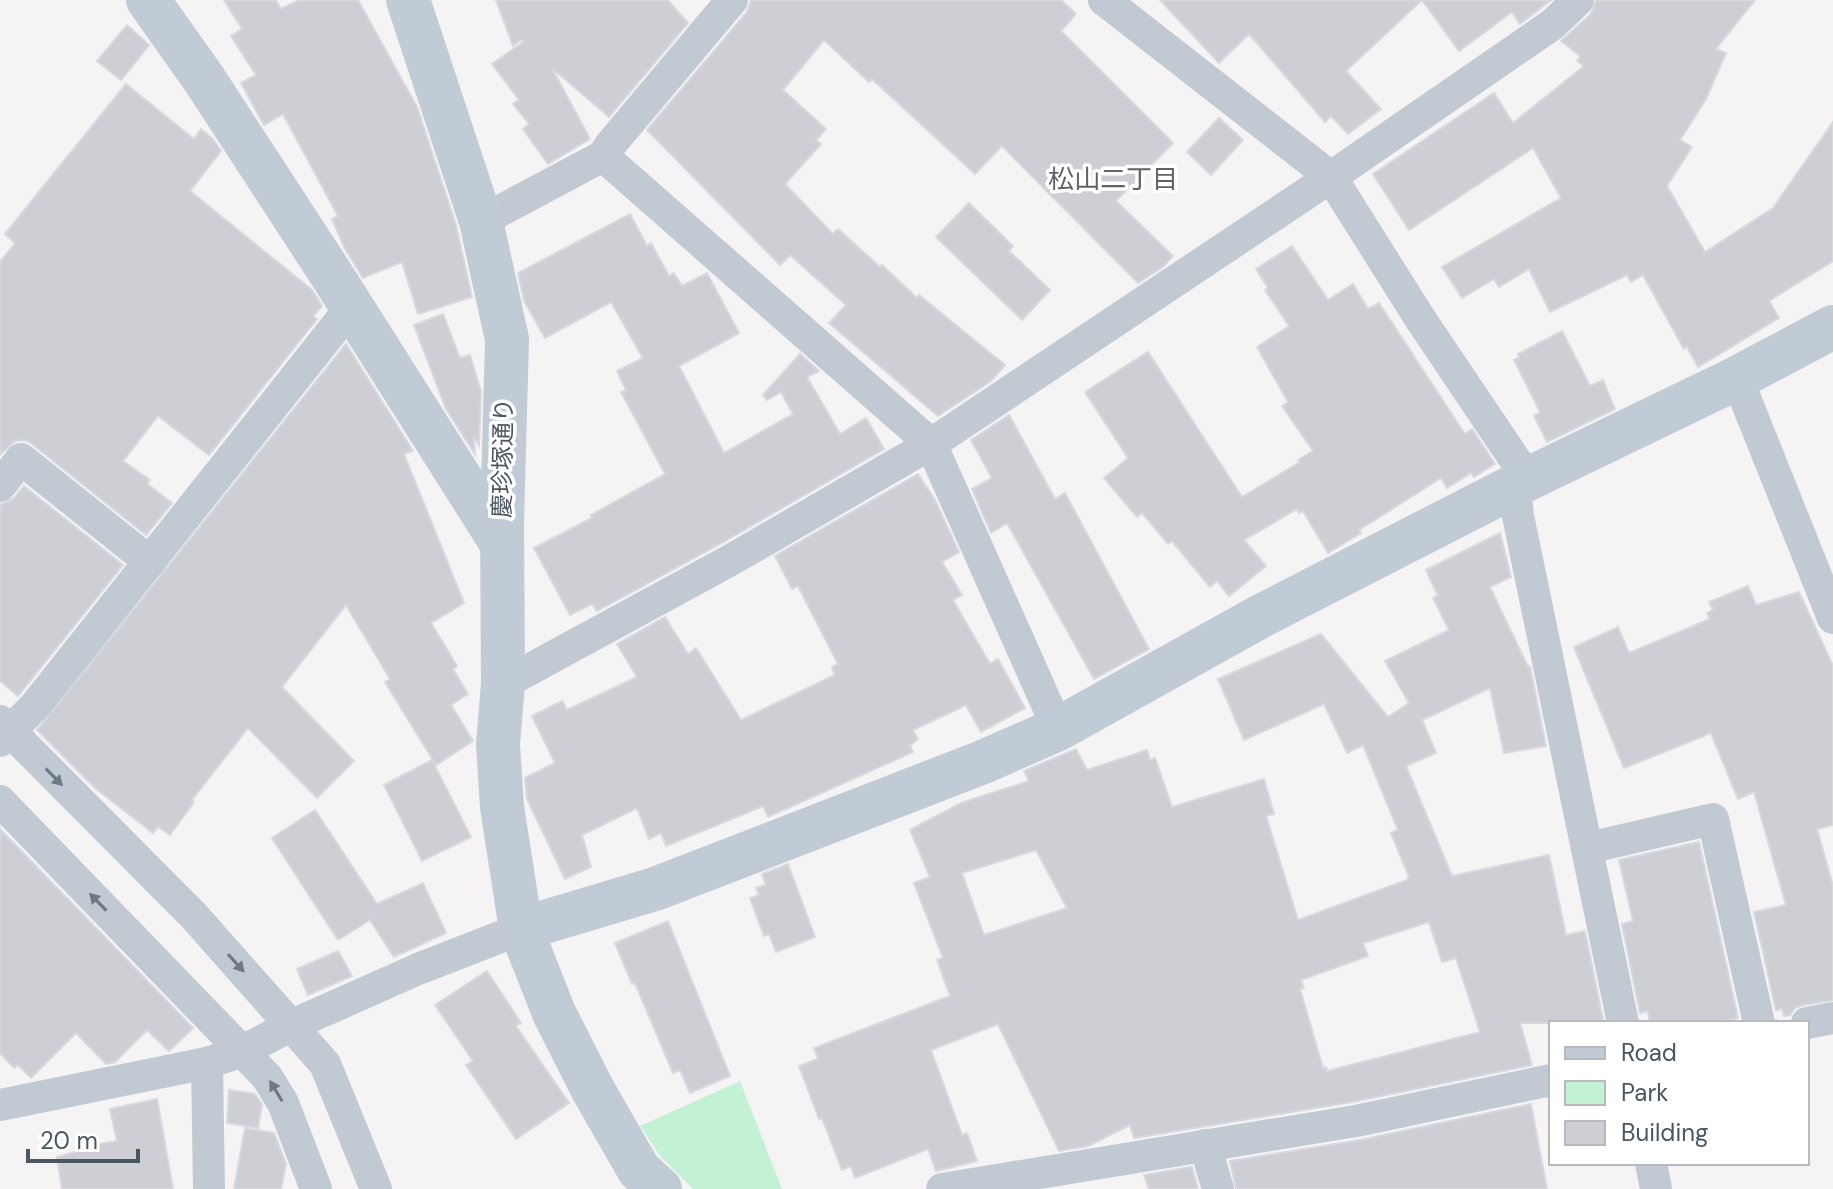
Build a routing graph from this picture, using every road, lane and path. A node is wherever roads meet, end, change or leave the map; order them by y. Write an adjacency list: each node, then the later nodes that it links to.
1 (148, 0): 9 (street)
2 (408, 0): 8 (street, 慶珍塚通り)
3 (732, 0): 6 (street)
4 (1104, 0): 7 (street)
5 (1578, 0): 7 (street)
6 (603, 156): 8 (street); 12 (street)
7 (1331, 177): 12 (street); 13 (street)
8 (481, 221): 15 (street, 慶珍塚通り)
9 (352, 306): 15 (street); 16 (street)
10 (1833, 327): 11 (street)
11 (1737, 378): 13 (street); 17 (street)
12 (931, 444): 18 (street); 19 (street)
13 (1521, 483): 19 (street); 22 (street)
14 (0, 486): 16 (street)
15 (502, 544): 18 (street, 慶珍塚通り)
16 (150, 562): 20 (street)
17 (1833, 618)
18 (503, 684): 23 (street, 慶珍塚通り)
19 (1058, 729): 23 (street)
20 (3, 731): 28 (street, one-way to 28)
21 (0, 801): 29 (street, one-way to 21)
22 (1588, 848): 25 (street); 26 (street)
23 (521, 929): 28 (street); 39 (street, 慶珍塚通り)
24 (1833, 1018): 27 (street)
25 (1623, 1021)
26 (1759, 1021)
27 (1809, 1023)
28 (292, 1025): 29 (street); 38 (street)
29 (243, 1051): 30 (street); 37 (street, one-way to 29)
30 (207, 1063): 32 (street); 36 (street)
31 (1549, 1080): 33 (street)
32 (0, 1105)
33 (1205, 1145): 35 (street); 41 (street)
34 (1651, 1165): 42 (street)
35 (1001, 1184): 40 (street)
36 (209, 1189)
37 (316, 1189)
38 (376, 1189)
39 (660, 1189)
40 (942, 1189)
41 (1218, 1189)
42 (1656, 1189)

